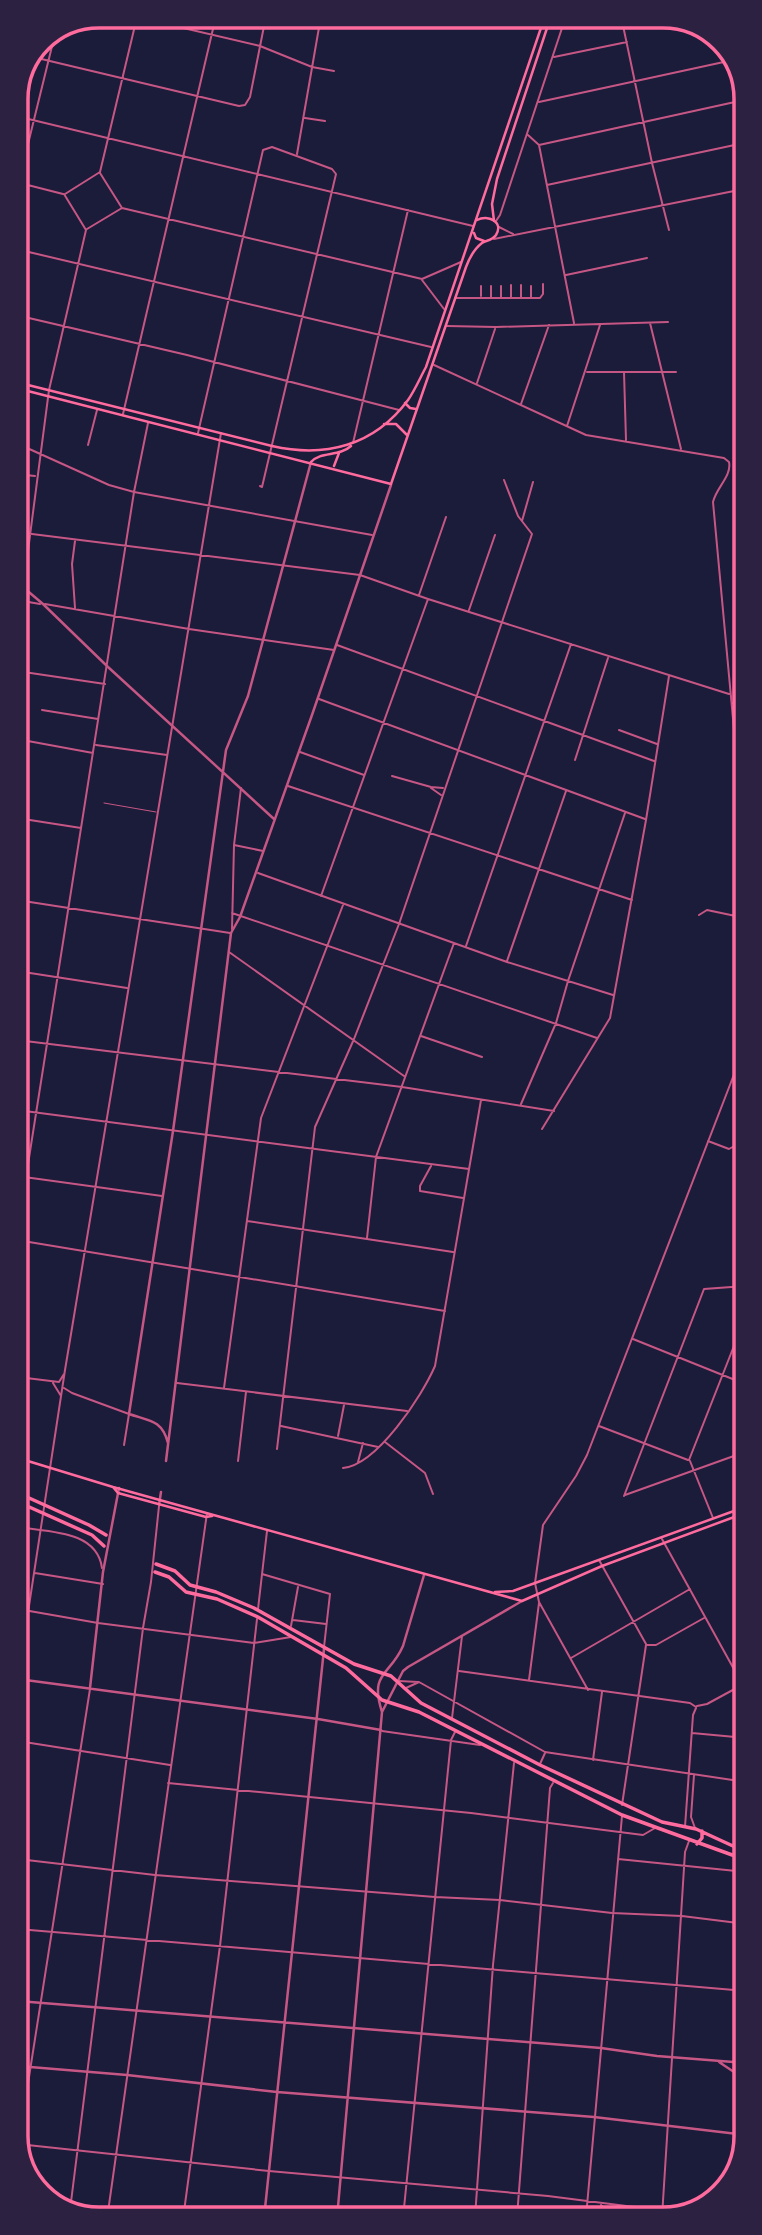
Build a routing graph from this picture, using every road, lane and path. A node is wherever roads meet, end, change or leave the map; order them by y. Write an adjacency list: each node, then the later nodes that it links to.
1 (134, 28): 20 (street)
2 (184, 28): 10 (street)
3 (213, 28): 10 (street)
4 (264, 28): 12 (street)
5 (319, 28): 18 (street)
6 (541, 28): 50 (main road)
7 (547, 28): 49 (main road)
8 (562, 28): 14 (street)
9 (624, 28): 11 (street)
10 (212, 35): 12 (street); 22 (street)
11 (627, 42): 14 (street); 21 (street)
12 (260, 46): 18 (street); 22 (street)
13 (52, 47): 16 (street)
14 (553, 57): 23 (street)
15 (40, 59): 16 (street)
16 (48, 61): 20 (street); 27 (street)
17 (724, 62): 21 (street)
18 (312, 67): 19 (street); 25 (street)
19 (334, 71)
20 (123, 78): 22 (street); 31 (street)
21 (636, 83): 23 (street); 29 (street)
22 (197, 96): 36 (street)
23 (538, 102): 30 (street)
24 (734, 102): 29 (street)
25 (304, 118): 28 (street); 35 (street)
26 (28, 119): 27 (street)
27 (34, 121): 31 (street); 32 (street)
28 (325, 121)
29 (644, 122): 33 (street); 37 (street)
30 (528, 135): 33 (street); 49 (street)
31 (108, 139): 36 (street); 38 (street)
32 (28, 143)
33 (539, 145): 41 (street)
34 (734, 146): 37 (street)
35 (297, 155): 39 (street); 43 (street)
36 (183, 158): 39 (street); 48 (street)
37 (652, 163): 41 (street); 45 (street)
38 (100, 172): 44 (street); 46 (street)
39 (257, 175): 43 (street); 55 (street)
40 (28, 185): 44 (street)
41 (547, 185): 51 (street)
42 (734, 191): 45 (street)
43 (331, 193): 47 (street); 59 (street)
44 (64, 194): 52 (street)
45 (663, 205): 51 (street); 53 (street)
46 (122, 208): 48 (street); 52 (street)
47 (408, 210): 50 (street); 63 (street)
48 (169, 219): 55 (street); 66 (street)
49 (495, 222): 50 (main road); 54 (street); 56 (main road)
50 (474, 226): 57 (main road); 61 (main road)
51 (555, 228): 54 (street); 64 (street)
52 (86, 230): 62 (street)
53 (670, 230)
54 (514, 235): 56 (street)
55 (245, 237): 59 (street); 81 (street)
56 (492, 239): 57 (main road)
57 (484, 241): 74 (main road)
58 (28, 252): 62 (street)
59 (318, 255): 63 (street); 83 (street)
60 (648, 258): 64 (street)
61 (462, 261): 65 (street); 82 (main road)
62 (78, 264): 66 (street); 90 (street)
63 (393, 272): 65 (street); 93 (street)
64 (565, 275): 88 (street)
65 (422, 279): 82 (street)
66 (153, 282): 81 (street); 94 (street)
67 (543, 284): 80 (street)
68 (511, 285): 78 (street)
69 (521, 285): 79 (street)
70 (481, 286): 75 (street)
71 (491, 286): 76 (street)
72 (501, 286): 77 (street)
73 (531, 286): 80 (street)
74 (455, 298): 75 (street); 91 (main road)
75 (481, 298): 76 (street)
76 (491, 298): 77 (street)
77 (501, 298): 78 (street)
78 (511, 298): 79 (street)
79 (521, 298): 80 (street)
80 (531, 298)
81 (228, 299): 83 (street); 96 (street)
82 (445, 311): 95 (main road)
83 (303, 317): 93 (street); 102 (street)
84 (28, 318): 90 (street)
85 (668, 322): 87 (street)
86 (601, 323): 87 (street); 88 (street); 99 (street)
87 (650, 323): 100 (street)
88 (574, 324): 89 (street)
89 (549, 325): 92 (street); 110 (street)
90 (63, 326): 94 (street); 105 (street)
91 (446, 326): 92 (street); 97 (main road)
92 (496, 327): 103 (street)
93 (379, 335): 95 (street); 108 (street)
94 (139, 343): 96 (street); 112 (street)
95 (433, 348): 109 (main road)
96 (214, 362): 102 (street); 118 (street)
97 (433, 365): 103 (street); 113 (main road)
98 (624, 370): 99 (street); 100 (street); 124 (street)
99 (586, 372): 119 (street)
100 (663, 372): 101 (street); 129 (street)
101 (676, 372)
102 (288, 382): 108 (street); 127 (street)
103 (477, 384): 110 (street)
104 (28, 385): 105 (main road)
105 (49, 390): 107 (street); 112 (main road)
106 (28, 391): 107 (main road)
107 (48, 396): 111 (main road); 132 (street)
108 (363, 401): 114 (street); 125 (street)
109 (405, 403): 113 (main road); 114 (main road)
110 (521, 405): 119 (street)
111 (97, 409): 115 (main road); 126 (street)
112 (124, 409): 115 (street); 118 (main road)
113 (416, 409): 122 (main road)
114 (399, 410): 117 (main road)
115 (122, 415): 116 (main road)
116 (149, 422): 121 (main road); 141 (street)
117 (384, 424): 122 (main road); 125 (main road)
118 (199, 427): 120 (main road); 121 (street)
119 (567, 427): 124 (street)
120 (222, 432): 123 (street); 127 (main road)
121 (198, 433): 123 (main road)
122 (407, 435): 139 (main road)
123 (220, 439): 130 (main road); 142 (street)
124 (626, 441): 129 (street)
125 (353, 444): 127 (main road); 131 (main road)
126 (88, 445)
127 (272, 446): 130 (street)
128 (28, 449): 132 (street)
129 (681, 450): 175 (street)
130 (271, 452): 133 (main road); 140 (street)
131 (339, 453): 133 (main road); 134 (main road)
132 (40, 455): 136 (street); 141 (street)
133 (311, 462): 134 (main road); 144 (street)
134 (334, 468): 139 (main road)
135 (28, 475): 136 (street)
136 (36, 476): 146 (street)
137 (504, 480): 145 (street)
138 (533, 482): 145 (street)
139 (391, 484): 148 (street)
140 (260, 486)
141 (134, 492): 142 (street); 150 (street)
142 (208, 508): 144 (street); 152 (street)
143 (446, 517): 156 (street)
144 (295, 522): 148 (street); 153 (street)
145 (522, 522): 163 (street)
146 (30, 533): 149 (street); 151 (street)
147 (495, 535): 161 (street)
148 (372, 536): 154 (street)
149 (75, 539): 150 (street); 160 (street)
150 (126, 544): 152 (street); 162 (street)
151 (28, 549)
152 (200, 554): 153 (street); 164 (street)
153 (284, 565): 154 (street); 165 (street)
154 (360, 575): 156 (street); 167 (street)
155 (28, 592): 159 (street)
156 (419, 596): 157 (street)
157 (428, 599): 161 (street); 171 (street)
158 (28, 602): 159 (street)
159 (43, 604): 160 (street); 170 (street)
160 (75, 609): 162 (street)
161 (469, 611): 163 (street)
162 (116, 617): 164 (street); 170 (street)
163 (502, 622): 166 (street); 176 (street)
164 (189, 629): 165 (street); 184 (street)
165 (263, 639): 168 (street); 197 (street)
166 (571, 643): 169 (street); 182 (street)
167 (336, 645): 168 (street); 171 (street)
168 (334, 650): 177 (street)
169 (609, 657): 173 (street); 187 (street)
170 (108, 667): 174 (street); 184 (street)
171 (402, 670): 176 (street); 183 (street)
172 (28, 673): 174 (street)
173 (669, 675): 175 (street); 190 (street)
174 (105, 684): 181 (street)
175 (729, 694): 178 (street)
176 (478, 696): 182 (street); 192 (street)
177 (318, 699): 183 (street); 191 (street)
178 (731, 704): 179 (street); 186 (street)
179 (734, 704)
180 (42, 710): 181 (street)
181 (99, 719): 189 (street)
182 (544, 722): 187 (street); 199 (street)
183 (384, 723): 192 (street); 198 (street)
184 (173, 727): 194 (street); 197 (street)
185 (618, 730): 190 (street)
186 (734, 734)
187 (584, 736): 195 (street); 196 (street)
188 (28, 741): 193 (street)
189 (95, 745): 193 (street); 194 (street)
190 (659, 745): 196 (street)
191 (299, 752): 198 (street); 201 (street)
192 (458, 752): 199 (street); 204 (street)
193 (94, 753): 214 (street)
194 (167, 755): 210 (street)
195 (575, 760)
196 (656, 762): 213 (street)
197 (223, 772): 203 (street); 233 (street)
198 (365, 775): 208 (street)
199 (526, 775): 205 (street); 218 (street)
200 (392, 776): 202 (street)
201 (287, 785): 208 (street); 212 (street)
202 (431, 787): 204 (street); 206 (street)
203 (240, 788): 212 (street); 216 (street)
204 (444, 789): 206 (street)
205 (567, 789): 209 (street); 219 (street)
206 (442, 796): 215 (street)
207 (104, 803): 210 (lane)
208 (353, 808): 215 (street); 222 (street)
209 (625, 811): 213 (street); 221 (street)
210 (158, 812): 231 (street)
211 (28, 820): 214 (street)
212 (275, 820): 217 (street)
213 (646, 820): 223 (street)
214 (81, 828): 226 (street)
215 (430, 832): 218 (street); 232 (street)
216 (234, 845): 217 (street); 227 (street)
217 (264, 851): 220 (street)
218 (497, 855): 219 (street); 237 (street)
219 (538, 869): 221 (street); 239 (street)
220 (256, 873): 222 (street); 230 (street)
221 (598, 890): 223 (street); 243 (street)
222 (320, 897): 225 (street)
223 (632, 900): 246 (street)
224 (28, 902): 226 (street)
225 (343, 905): 232 (street); 236 (street)
226 (69, 908): 231 (street); 242 (street)
227 (232, 913): 230 (street); 234 (street)
228 (699, 915): 229 (street)
229 (734, 916)
230 (240, 917): 234 (street); 236 (street)
231 (141, 919): 233 (street); 245 (street)
232 (399, 923): 235 (street); 240 (street)
233 (201, 929): 234 (street); 256 (street)
234 (231, 933): 238 (street)
235 (454, 943): 237 (street); 244 (street)
236 (328, 946): 240 (street); 247 (street)
237 (466, 947): 239 (street)
238 (229, 952): 247 (street); 257 (street)
239 (507, 962): 243 (street)
240 (383, 965): 244 (street); 250 (street)
241 (28, 973): 242 (street)
242 (57, 977): 245 (street); 253 (street)
243 (568, 981): 246 (street); 248 (street)
244 (439, 984): 248 (street); 249 (street)
245 (128, 989): 254 (street)
246 (614, 995): 251 (street)
247 (304, 1004): 250 (street); 258 (street)
248 (556, 1023): 251 (street); 264 (street)
249 (421, 1035): 255 (street); 259 (street)
250 (354, 1039): 259 (street); 261 (street)
251 (598, 1039): 266 (street)
252 (28, 1041): 253 (street)
253 (47, 1044): 254 (street); 267 (street)
254 (118, 1053): 256 (street); 268 (street)
255 (482, 1057)
256 (182, 1062): 257 (street); 270 (street)
257 (216, 1065): 258 (street); 271 (street)
258 (277, 1072): 261 (street); 272 (street)
259 (405, 1076): 262 (street)
260 (734, 1076): 273 (street)
261 (336, 1080): 262 (street); 275 (street)
262 (401, 1087): 263 (street); 276 (street)
263 (482, 1099): 264 (street); 279 (street)
264 (521, 1105): 266 (street)
265 (28, 1111): 267 (street)
266 (554, 1111): 269 (street)
267 (37, 1112): 268 (street); 278 (street)
268 (107, 1121): 270 (street); 281 (street)
269 (542, 1129)
270 (173, 1131): 271 (street); 282 (street)
271 (208, 1135): 272 (street); 291 (street)
272 (257, 1141): 275 (street); 284 (street)
273 (707, 1141): 274 (street); 296 (street)
274 (734, 1146)
275 (313, 1148): 276 (street); 285 (street)
276 (376, 1157): 277 (street); 286 (street)
277 (433, 1164): 279 (street); 283 (street)
278 (28, 1165)
279 (469, 1169): 283 (street)
280 (28, 1177): 281 (street)
281 (96, 1187): 282 (street); 288 (street)
282 (163, 1196): 290 (street)
283 (464, 1198): 289 (street)
284 (246, 1221): 285 (street); 292 (street)
285 (303, 1230): 286 (street); 293 (street)
286 (367, 1238): 289 (street)
287 (28, 1242): 288 (street)
288 (85, 1252): 290 (street); 299 (street)
289 (455, 1252): 295 (street)
290 (152, 1264): 291 (street); 313 (street)
291 (190, 1270): 292 (street); 304 (street)
292 (239, 1278): 293 (street); 306 (street)
293 (296, 1286): 295 (street); 309 (street)
294 (734, 1287): 298 (street)
295 (445, 1311): 312 (street)
296 (632, 1339): 298 (street); 317 (street)
297 (734, 1346): 300 (street)
298 (677, 1356): 300 (street); 322 (street)
299 (65, 1370): 303 (street); 305 (street)
300 (723, 1375): 302 (street); 330 (street)
301 (28, 1379): 303 (street)
302 (734, 1380)
303 (53, 1383): 310 (street)
304 (176, 1383): 306 (street); 314 (street)
305 (64, 1387): 308 (street); 310 (street)
306 (224, 1388): 307 (street)
307 (246, 1391): 309 (street); 329 (street)
308 (72, 1393): 310 (street); 313 (street)
309 (283, 1396): 311 (street); 316 (street)
310 (62, 1397): 360 (street)
311 (345, 1404): 312 (street); 318 (street)
312 (407, 1412): 319 (street)
313 (129, 1413): 315 (street); 323 (street)
314 (170, 1422): 315 (street); 321 (street)
315 (160, 1424): 321 (street)
316 (279, 1426): 318 (street); 325 (street)
317 (598, 1426): 322 (street); 363 (street)
318 (338, 1436): 320 (street)
319 (384, 1441): 324 (street); 338 (street)
320 (363, 1442): 324 (street); 331 (street)
321 (168, 1443): 328 (street)
322 (643, 1443): 330 (street); 333 (street)
323 (124, 1445)
324 (379, 1447): 331 (street)
325 (276, 1449)
326 (734, 1456): 333 (street)
327 (28, 1461): 334 (main road)
328 (166, 1461)
329 (238, 1461)
330 (689, 1461): 333 (street)
331 (358, 1464): 332 (street)
332 (343, 1468)
333 (695, 1470): 348 (street)
334 (113, 1488): 335 (main road); 337 (main road)
335 (119, 1488): 337 (street); 340 (main road)
336 (161, 1492): 340 (street)
337 (118, 1493): 341 (main road); 358 (street)
338 (433, 1494)
339 (28, 1498): 351 (main road)
340 (160, 1499): 341 (street); 344 (main road)
341 (159, 1505): 346 (main road); 379 (street)
342 (28, 1506): 354 (main road)
343 (734, 1511): 348 (main road)
344 (207, 1512): 345 (main road); 346 (street)
345 (214, 1516): 346 (main road); 350 (main road)
346 (206, 1517): 381 (street)
347 (734, 1517): 353 (main road)
348 (713, 1518): 352 (main road)
349 (28, 1529): 358 (street)
350 (268, 1530): 361 (street); 362 (main road)
351 (106, 1535)
352 (661, 1537): 353 (street); 355 (main road)
353 (664, 1543): 357 (main road); 366 (street)
354 (104, 1546)
355 (598, 1560): 357 (street); 363 (main road)
356 (156, 1564): 372 (main road)
357 (601, 1566): 368 (main road); 376 (street)
358 (103, 1572): 364 (street)
359 (155, 1572): 373 (main road)
360 (33, 1573): 364 (street); 371 (street)
361 (262, 1574): 365 (street); 372 (street)
362 (424, 1575): 367 (main road); 391 (street)
363 (535, 1583): 367 (main road); 368 (street)
364 (103, 1584): 377 (street)
365 (299, 1586): 375 (street); 378 (street)
366 (690, 1590): 374 (street); 376 (street)
367 (492, 1592): 369 (main road)
368 (537, 1593): 369 (main road); 370 (street)
369 (522, 1601): 382 (street)
370 (539, 1602): 388 (street); 393 (street)
371 (28, 1610): 377 (street)
372 (258, 1610): 380 (main road)
373 (258, 1617): 383 (main road); 384 (street)
374 (705, 1617): 385 (street); 389 (street)
375 (293, 1620): 378 (street); 380 (street)
376 (634, 1622): 385 (street); 388 (street)
377 (98, 1623): 379 (street); 396 (street)
378 (327, 1624): 386 (street)
379 (143, 1628): 381 (street); 401 (street)
380 (290, 1629): 386 (main road)
381 (189, 1634): 384 (street); 404 (street)
382 (462, 1635): 390 (street); 394 (street)
383 (292, 1637): 384 (street); 387 (main road)
384 (254, 1643): 408 (street)
385 (646, 1645): 402 (street)
386 (324, 1649): 387 (street); 391 (main road)
387 (324, 1655): 403 (main road); 410 (street)
388 (570, 1658): 399 (street)
389 (734, 1670)
390 (459, 1671): 393 (street); 406 (street)
391 (383, 1672): 394 (main road); 403 (street)
392 (28, 1680): 396 (street)
393 (529, 1680): 399 (street)
394 (398, 1681): 395 (street); 397 (main road); 405 (street)
395 (419, 1682): 397 (street); 406 (street)
396 (90, 1688): 401 (street); 420 (street)
397 (405, 1689): 411 (main road)
398 (734, 1689): 407 (street)
399 (588, 1690): 400 (street)
400 (602, 1692): 402 (street); 423 (street)
401 (136, 1694): 404 (street); 422 (street)
402 (638, 1696): 407 (street); 427 (street)
403 (377, 1697): 405 (main road); 409 (street)
404 (181, 1700): 408 (street); 425 (street)
405 (388, 1702): 409 (street); 414 (main road)
406 (455, 1702): 411 (street); 421 (street)
407 (696, 1707): 415 (street)
408 (247, 1710): 410 (street); 433 (street)
409 (382, 1712): 413 (street)
410 (318, 1719): 413 (street); 434 (street)
411 (452, 1719): 412 (main road)
412 (466, 1726): 414 (main road); 426 (main road)
413 (381, 1730): 417 (street); 435 (street)
414 (456, 1731): 417 (street); 419 (main road)
415 (692, 1733): 416 (street); 428 (street)
416 (734, 1737)
417 (451, 1741): 419 (street); 437 (street)
418 (28, 1743): 420 (street)
419 (485, 1745): 424 (main road)
420 (79, 1751): 422 (street); 453 (street)
421 (545, 1752): 423 (street); 426 (street)
422 (127, 1759): 425 (street); 455 (street)
423 (593, 1761): 427 (street)
424 (515, 1762): 431 (main road); 439 (street)
425 (171, 1765): 432 (street)
426 (540, 1765): 436 (main road)
427 (627, 1765): 428 (street); 436 (street)
428 (689, 1774): 429 (street); 441 (street)
429 (694, 1775): 430 (street); 443 (street)
430 (734, 1780)
431 (553, 1781): 438 (main road); 440 (street)
432 (168, 1783): 433 (street); 457 (street)
433 (237, 1790): 434 (street); 458 (street)
434 (308, 1797): 435 (street); 459 (street)
435 (374, 1805): 437 (street); 460 (street)
436 (622, 1805): 441 (main road)
437 (444, 1811): 439 (street); 461 (street)
438 (622, 1815): 442 (main road); 445 (street)
439 (508, 1818): 440 (street); 462 (street)
440 (549, 1822): 445 (street); 463 (street)
441 (685, 1827): 443 (main road); 446 (main road)
442 (656, 1828): 445 (street); 446 (main road)
443 (696, 1829): 444 (main road)
444 (702, 1831): 448 (main road); 449 (main road)
445 (619, 1832): 452 (street)
446 (683, 1838): 447 (main road)
447 (690, 1840): 448 (main road); 454 (street)
448 (697, 1843): 450 (main road)
449 (734, 1846)
450 (734, 1856)
451 (28, 1859): 453 (street)
452 (618, 1859): 454 (street); 464 (street)
453 (62, 1862): 455 (street); 468 (street)
454 (685, 1864): 456 (street); 465 (street)
455 (113, 1870): 457 (street); 469 (street)
456 (734, 1870)
457 (155, 1875): 458 (street); 470 (street)
458 (226, 1879): 459 (street); 471 (street)
459 (299, 1885): 460 (street); 472 (street)
460 (368, 1891): 461 (street); 473 (street)
461 (435, 1897): 462 (street); 474 (street)
462 (500, 1900): 463 (street); 475 (street)
463 (542, 1904): 464 (street); 476 (street)
464 (612, 1913): 465 (street); 477 (street)
465 (682, 1916): 466 (street); 478 (street)
466 (734, 1922)
467 (28, 1930): 468 (street)
468 (52, 1932): 469 (street); 481 (street)
469 (105, 1936): 470 (street); 482 (street)
470 (145, 1940): 471 (street); 483 (street)
471 (220, 1946): 472 (street); 484 (street)
472 (292, 1952): 473 (street); 485 (street)
473 (362, 1959): 474 (street); 486 (street)
474 (428, 1965): 475 (street); 487 (street)
475 (493, 1969): 476 (street); 488 (street)
476 (535, 1972): 477 (street); 489 (street)
477 (608, 1980): 478 (street); 490 (street)
478 (676, 1986): 479 (street); 491 (street)
479 (734, 1990)
480 (28, 2002): 481 (street)
481 (40, 2003): 482 (street); 495 (street)
482 (97, 2008): 483 (street); 496 (street)
483 (136, 2011): 484 (street); 498 (street)
484 (210, 2017): 485 (street); 499 (street)
485 (284, 2023): 486 (street); 501 (street)
486 (355, 2029): 487 (street); 502 (street)
487 (422, 2033): 488 (street); 503 (street)
488 (488, 2040): 489 (street); 504 (street)
489 (529, 2042): 490 (street); 505 (street)
490 (601, 2048): 491 (street); 506 (street)
491 (671, 2057): 492 (street); 507 (street)
492 (716, 2060): 493 (street); 497 (street)
493 (734, 2062)
494 (28, 2067): 495 (street)
495 (31, 2067): 496 (street); 500 (street)
496 (89, 2071): 498 (street); 510 (street)
497 (734, 2072)
498 (127, 2075): 499 (street); 511 (street)
499 (201, 2083): 501 (street); 512 (street)
500 (28, 2086)
501 (276, 2092): 502 (street); 513 (street)
502 (348, 2097): 503 (street); 514 (street)
503 (415, 2102): 504 (street); 515 (street)
504 (482, 2109): 505 (street); 516 (street)
505 (524, 2112): 506 (street); 517 (street)
506 (594, 2117): 507 (street); 518 (street)
507 (668, 2127): 508 (street); 531 (street)
508 (734, 2134)
509 (29, 2146): 510 (street)
510 (78, 2150): 511 (street); 519 (street)
511 (116, 2154): 512 (street); 521 (street)
512 (191, 2161): 513 (street); 522 (street)
513 (269, 2171): 514 (street); 523 (street)
514 (341, 2178): 515 (street); 524 (street)
515 (406, 2185): 516 (street); 525 (street)
516 (477, 2189): 517 (street); 526 (street)
517 (518, 2193): 518 (street); 527 (street)
518 (587, 2201): 520 (street); 528 (street)
519 (71, 2202)
520 (601, 2204): 529 (street); 530 (street)
521 (109, 2207)
522 (185, 2207)
523 (265, 2207)
524 (338, 2207)
525 (404, 2207)
526 (476, 2207)
527 (517, 2207)
528 (587, 2207)
529 (604, 2207)
530 (624, 2207)
531 (663, 2207)

